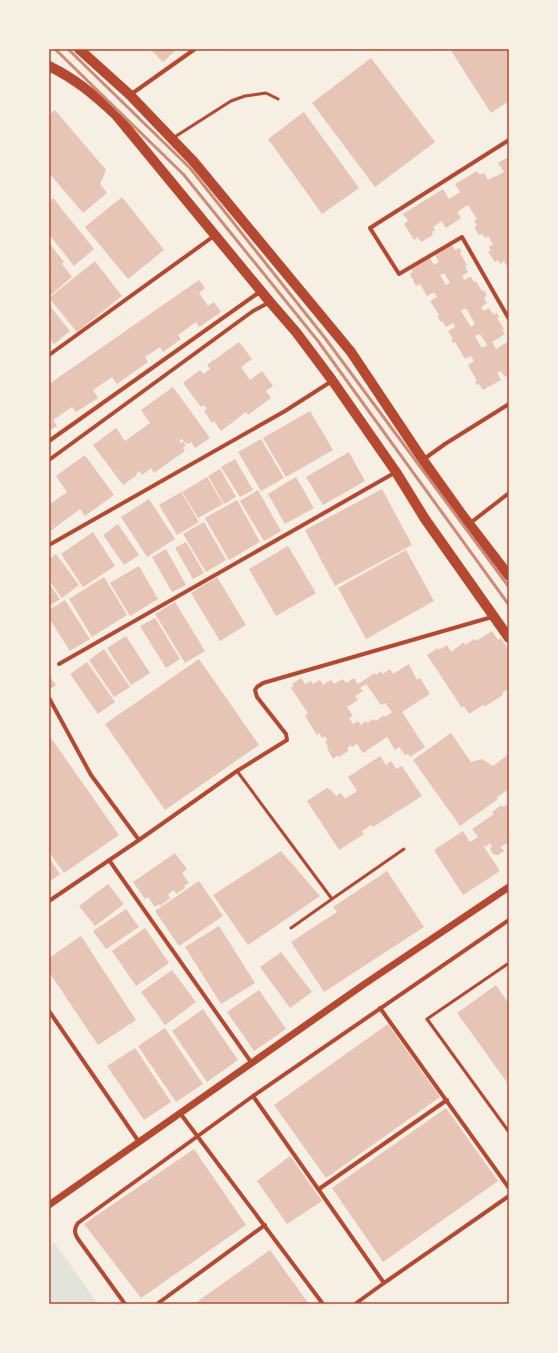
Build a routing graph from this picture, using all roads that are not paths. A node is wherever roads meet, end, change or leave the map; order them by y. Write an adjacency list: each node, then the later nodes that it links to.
1 (79, 49): 4 (main road)
2 (195, 49): 4 (street)
3 (49, 66): 8 (main road)
4 (130, 95): 6 (main road)
5 (278, 99): 6 (lane)
6 (172, 139): 17 (main road)
7 (509, 140): 11 (street)
8 (216, 236): 9 (main road); 12 (street)
9 (262, 291): 10 (main road); 15 (street)
10 (270, 302): 13 (main road); 16 (street)
11 (509, 319)
12 (49, 355)
13 (332, 380): 18 (main road); 21 (street)
14 (509, 404): 17 (street)
15 (49, 441)
16 (49, 460)
17 (423, 460): 20 (main road)
18 (396, 472): 23 (main road); 25 (street)
19 (509, 493): 20 (street)
20 (469, 524): 22 (main road)
21 (49, 546)
22 (509, 576)
23 (493, 616): 24 (main road); 27 (street)
24 (509, 638)
25 (59, 664)
26 (49, 698): 28 (street)
27 (237, 772): 28 (street); 32 (lane)
28 (139, 840): 30 (street)
29 (404, 849): 32 (lane)
30 (109, 860): 33 (street); 40 (street)
31 (509, 887): 40 (street)
32 (332, 899): 35 (lane)
33 (49, 901)
34 (509, 920): 37 (street)
35 (291, 928)
36 (509, 963): 44 (lane)
37 (380, 1008): 41 (street); 42 (street)
38 (49, 1011): 39 (street)
39 (51, 1017): 46 (street)
40 (251, 1062): 43 (street)
41 (253, 1096): 45 (street); 48 (street)
42 (447, 1100): 47 (street); 48 (street)
43 (180, 1113): 45 (street); 46 (street)
44 (509, 1132)
45 (198, 1136): 51 (street); 53 (street)
46 (138, 1142): 50 (street)
47 (509, 1188)
48 (320, 1189): 52 (street)
49 (509, 1196): 52 (street)
50 (49, 1205)
51 (265, 1226): 54 (street); 55 (street)
52 (384, 1283): 56 (street)
53 (126, 1304)
54 (157, 1304)
55 (323, 1304)
56 (355, 1304)

